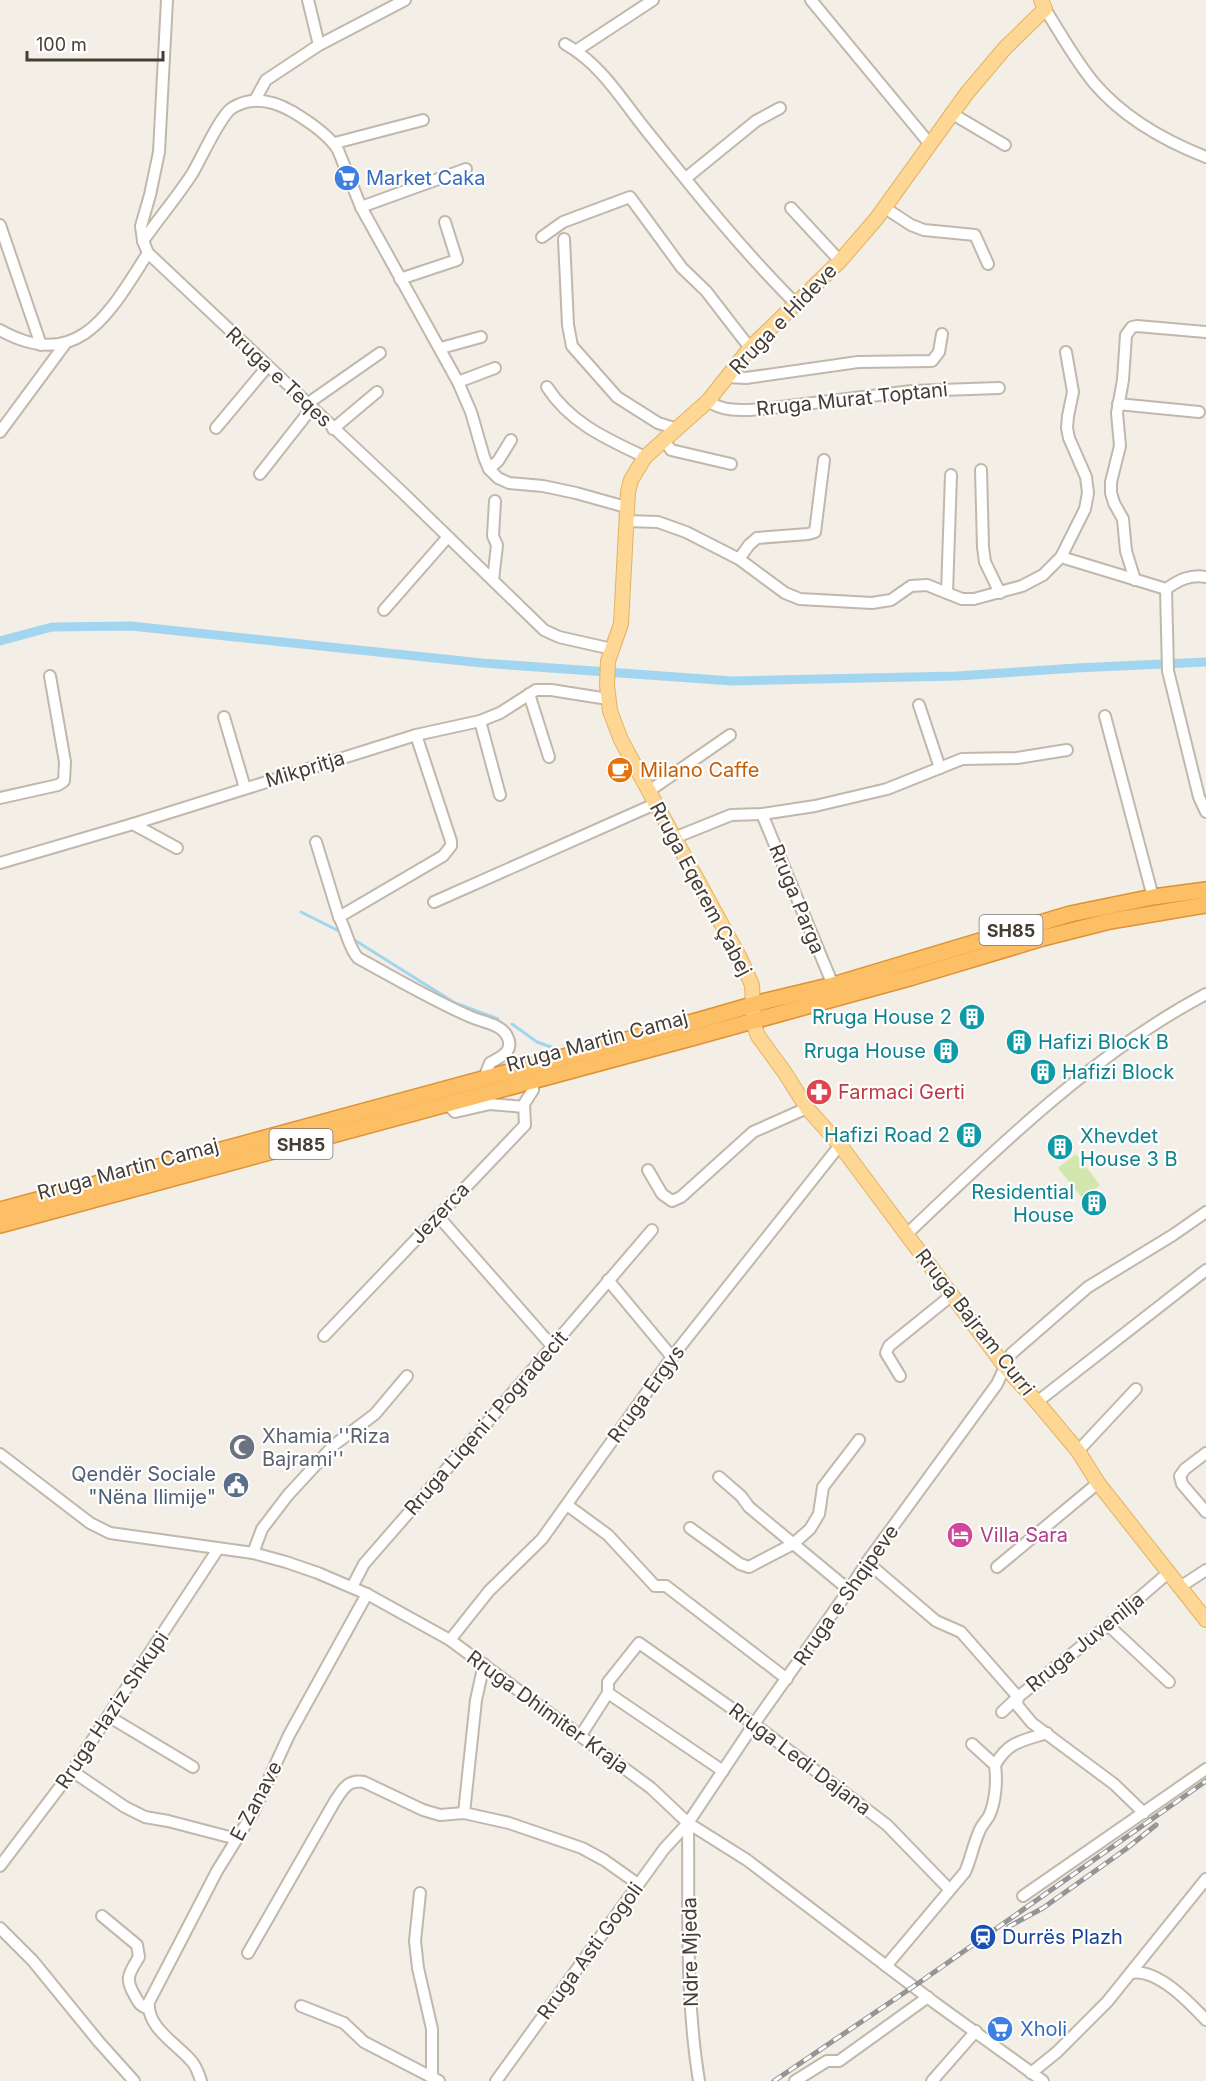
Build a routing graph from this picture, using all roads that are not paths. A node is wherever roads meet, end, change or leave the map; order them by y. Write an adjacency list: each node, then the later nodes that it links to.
1 (167, 0): 27 (street, Rruga e Teqes)
2 (308, 0): 8 (street)
3 (405, 0): 8 (street)
4 (653, 0): 9 (street)
5 (811, 0): 15 (street)
6 (1043, 4): 12 (main road, Rruga e Hideve); 17 (street)
7 (565, 44): 9 (street)
8 (319, 45): 10 (street)
9 (577, 50): 19 (street)
10 (255, 100): 14 (street); 27 (street)
11 (780, 108): 19 (street)
12 (951, 113): 15 (main road, Rruga e Hideve); 16 (street)
13 (423, 120): 14 (street)
14 (334, 143): 20 (street)
15 (929, 143): 22 (main road, Rruga e Hideve)
16 (1005, 146)
17 (1206, 157)
18 (466, 169): 20 (street)
19 (686, 178): 32 (street)
20 (361, 207): 31 (street)
21 (791, 208): 29 (street)
22 (885, 208): 29 (main road, Rruga e Hideve); 30 (street)
23 (445, 222): 31 (street)
24 (0, 225): 38 (street)
25 (543, 237): 40 (street)
26 (564, 239): 56 (street)
27 (143, 240): 28 (street, Rruga e Teqes)
28 (148, 253): 37 (street); 43 (street, Rruga e Teqes)
29 (840, 261): 32 (main road, Rruga e Hideve)
30 (988, 264)
31 (400, 279): 39 (street)
32 (796, 304): 40 (main road, Rruga e Hideve)
33 (0, 330): 38 (street)
34 (1206, 332): 51 (street)
35 (942, 334): 45 (street)
36 (481, 337): 39 (street)
37 (65, 344): 38 (street); 57 (street)
38 (41, 345)
39 (441, 348): 46 (street)
40 (750, 348): 45 (main road, Rruga e Hideve)
41 (1066, 352): 70 (street)
42 (380, 353): 52 (street)
43 (267, 367): 52 (street, Rruga e Teqes); 54 (street)
44 (495, 368): 46 (street)
45 (727, 377): 50 (main road, Rruga e Hideve)
46 (458, 382): 63 (street)
47 (546, 387): 60 (street)
48 (999, 388): 50 (street, Rruga Murat Toptani)
49 (377, 392): 55 (street)
50 (708, 402): 56 (main road, Rruga e Hideve)
51 (1118, 404): 53 (street); 74 (street)
52 (309, 407): 55 (street, Rruga e Teqes); 65 (street)
53 (1199, 412)
54 (216, 428)
55 (333, 429): 69 (street, Rruga e Teqes)
56 (677, 429): 59 (main road, Rruga e Hideve)
57 (0, 432)
58 (511, 440): 63 (street)
59 (664, 440): 60 (main road, Rruga e Hideve); 62 (street)
60 (645, 457): 68 (main road, Rruga e Hideve)
61 (824, 460): 71 (street)
62 (731, 464)
63 (489, 469): 68 (street)
64 (981, 470): 77 (street)
65 (260, 474)
66 (951, 475): 76 (street)
67 (495, 501): 73 (street)
68 (626, 514): 71 (street); 79 (main road, Rruga e Hideve)
69 (447, 538): 73 (street, Rruga e Teqes); 78 (street)
70 (1061, 557): 74 (street); 77 (street)
71 (739, 559): 76 (street)
72 (1206, 577): 75 (street)
73 (493, 579): 79 (street, Rruga e Teqes)
74 (1135, 580): 75 (street)
75 (1166, 589): 97 (street)
76 (947, 593): 77 (street)
77 (1000, 593)
78 (384, 610)
79 (610, 655): 81 (main road, Rruga Eqerem Çabej)
80 (50, 676): 95 (street)
81 (608, 692): 82 (street, Mikpritja); 93 (main road, Rruga Eqerem Çabej)
82 (529, 694): 86 (street, Mikpritja); 90 (street)
83 (919, 705): 91 (street)
84 (1105, 716): 105 (street)
85 (224, 717): 92 (street)
86 (480, 721): 87 (street, Mikpritja); 94 (street)
87 (416, 735): 92 (street, Mikpritja); 108 (street)
88 (730, 735): 93 (street)
89 (1067, 750): 91 (street)
90 (549, 757)
91 (940, 768): 98 (street)
92 (245, 788): 99 (street, Mikpritja)
93 (649, 791): 96 (main road, Rruga Eqerem Çabej)
94 (500, 795)
95 (0, 798)
96 (655, 804): 100 (main road, Rruga Eqerem Çabej); 106 (street)
97 (1206, 812)
98 (762, 814): 100 (street); 109 (street, Rruga Parga)
99 (133, 824): 102 (street); 103 (street, Mikpritja)
100 (674, 838): 111 (main road, Rruga Eqerem Çabej)
101 (316, 842): 108 (street)
102 (177, 848)
103 (0, 863)
104 (1206, 890): 105 (highway, Rruga Martin Camaj / SH85)
105 (1153, 897): 109 (highway, Rruga Martin Camaj / SH85)
106 (434, 902)
107 (1206, 905): 112 (highway, Rruga Martin Camaj / SH85)
108 (339, 917): 113 (street)
109 (833, 985): 111 (highway, Rruga Martin Camaj / SH85)
110 (1206, 994): 125 (street)
111 (754, 1004): 112 (main road, Rruga Eqerem Çabej); 113 (highway, Rruga Martin Camaj / SH85)
112 (754, 1020): 114 (highway, Rruga Martin Camaj / SH85); 117 (main road, Rruga Bajram Curri)
113 (484, 1078): 120 (highway, Rruga Martin Camaj / SH85)
114 (533, 1080): 115 (highway, Rruga Martin Camaj / SH85); 116 (street, Jezerca)
115 (446, 1103): 116 (street); 123 (highway, Rruga Martin Camaj / SH85)
116 (524, 1107): 122 (street, Jezerca)
117 (807, 1108): 118 (main road, Rruga Bajram Curri); 119 (street)
118 (840, 1145): 125 (main road, Rruga Bajram Curri); 131 (street, Rruga Ergys)
119 (648, 1170)
120 (0, 1210)
121 (1206, 1212): 132 (street, Rruga e Shqipeve)
122 (438, 1216): 129 (street, Jezerca); 130 (street)
123 (0, 1225)
124 (652, 1230): 127 (street, Rruga Liqeni i Pogradecit)
125 (907, 1234): 128 (main road, Rruga Bajram Curri)
126 (1206, 1270): 136 (street)
127 (608, 1280): 130 (street, Rruga Liqeni i Pogradecit); 131 (street)
128 (952, 1295): 132 (main road, Rruga Bajram Curri); 134 (street)
129 (324, 1336)
130 (552, 1346): 153 (street, Rruga Liqeni i Pogradecit)
131 (672, 1357): 143 (street, Rruga Ergys)
132 (1006, 1368): 136 (main road, Rruga Bajram Curri); 149 (street, Rruga e Shqipeve)
133 (407, 1376): 148 (street)
134 (900, 1377)
135 (1136, 1389): 138 (street)
136 (1037, 1402): 138 (main road, Rruga Bajram Curri)
137 (859, 1440): 146 (street)
138 (1078, 1451): 142 (main road, Rruga Bajram Curri)
139 (1206, 1453): 144 (street)
140 (0, 1454): 147 (street, Rruga Dhimiter Kraja)
141 (719, 1477): 146 (street)
142 (1098, 1483): 150 (street); 152 (main road, Rruga Bajram Curri)
143 (567, 1505): 159 (street, Rruga Ergys); 161 (street)
144 (1206, 1512)
145 (690, 1528): 146 (street)
146 (793, 1544): 155 (street)
147 (218, 1549): 148 (street, Rruga Dhimiter Kraja); 166 (street, Rruga Haziz Shkupi)
148 (253, 1553): 153 (street, Rruga Dhimiter Kraja)
149 (867, 1562): 155 (street, Rruga e Shqipeve); 164 (street)
150 (997, 1567)
151 (1206, 1570): 154 (street)
152 (1168, 1573): 154 (main road, Rruga Bajram Curri); 158 (street, Rruga Juvenilja)
153 (352, 1587): 156 (street, Rruga Dhimiter Kraja)
154 (1180, 1587): 157 (main road, Rruga Bajram Curri)
155 (849, 1590): 161 (street, Rruga e Shqipeve)
156 (367, 1594): 159 (street, Rruga Dhimiter Kraja); 179 (street, E Zanave)
157 (1206, 1620)
158 (1108, 1625): 162 (street); 164 (street, Rruga Juvenilja)
159 (450, 1640): 160 (street, Rruga Dhimiter Kraja)
160 (484, 1664): 169 (street, Rruga Dhimiter Kraja); 176 (street)
161 (787, 1679): 167 (street, Rruga e Shqipeve)
162 (1169, 1682)
163 (608, 1693): 167 (street, Rruga Ledi Dajana); 169 (street); 175 (street)
164 (1018, 1697): 165 (street, Rruga Juvenilja); 168 (street)
165 (1002, 1712)
166 (108, 1716): 172 (street); 174 (street, Rruga Haziz Shkupi)
167 (754, 1724): 175 (street, Rruga e Shqipeve); 183 (street, Rruga Ledi Dajana)
168 (1047, 1733): 171 (street); 177 (street)
169 (581, 1735): 178 (street, Rruga Dhimiter Kraja)
170 (972, 1744): 171 (street)
171 (995, 1765): 183 (street)
172 (193, 1767)
173 (1206, 1769): 177 (street)
174 (72, 1771): 179 (street); 180 (street, Rruga Haziz Shkupi)
175 (723, 1771): 178 (street, Rruga e Shqipeve)
176 (464, 1813): 182 (street); 188 (street)
177 (1143, 1813): 185 (street)
178 (688, 1823): 182 (street, Rruga Asti Gogoli); 189 (street, Rruga Dhimiter Kraja); 201 (street, Ndre Mjeda)
179 (237, 1839): 193 (street, E Zanave)
180 (0, 1866)
181 (1206, 1879): 190 (street)
182 (638, 1884): 200 (street, Rruga Asti Gogoli)
183 (949, 1889): 189 (street)
184 (420, 1893): 197 (street)
185 (1023, 1896)
186 (102, 1916): 193 (street)
187 (0, 1928): 198 (street)
188 (248, 1953)
189 (886, 1966): 191 (street, Rruga Dhimiter Kraja)
190 (1131, 1973): 194 (street); 196 (street)
191 (928, 1997): 195 (street, Rruga Dhimiter Kraja); 202 (street)
192 (301, 2006): 197 (street)
193 (149, 2009): 199 (street)
194 (1206, 2019)
195 (976, 2031): 196 (street, Rruga Dhimiter Kraja); 203 (street)
196 (1032, 2073): 204 (street, Rruga Dhimiter Kraja)
197 (436, 2079)
198 (134, 2081)
199 (201, 2081)
200 (496, 2081)
201 (699, 2081)
202 (795, 2081)
203 (932, 2081)
204 (1043, 2081)

